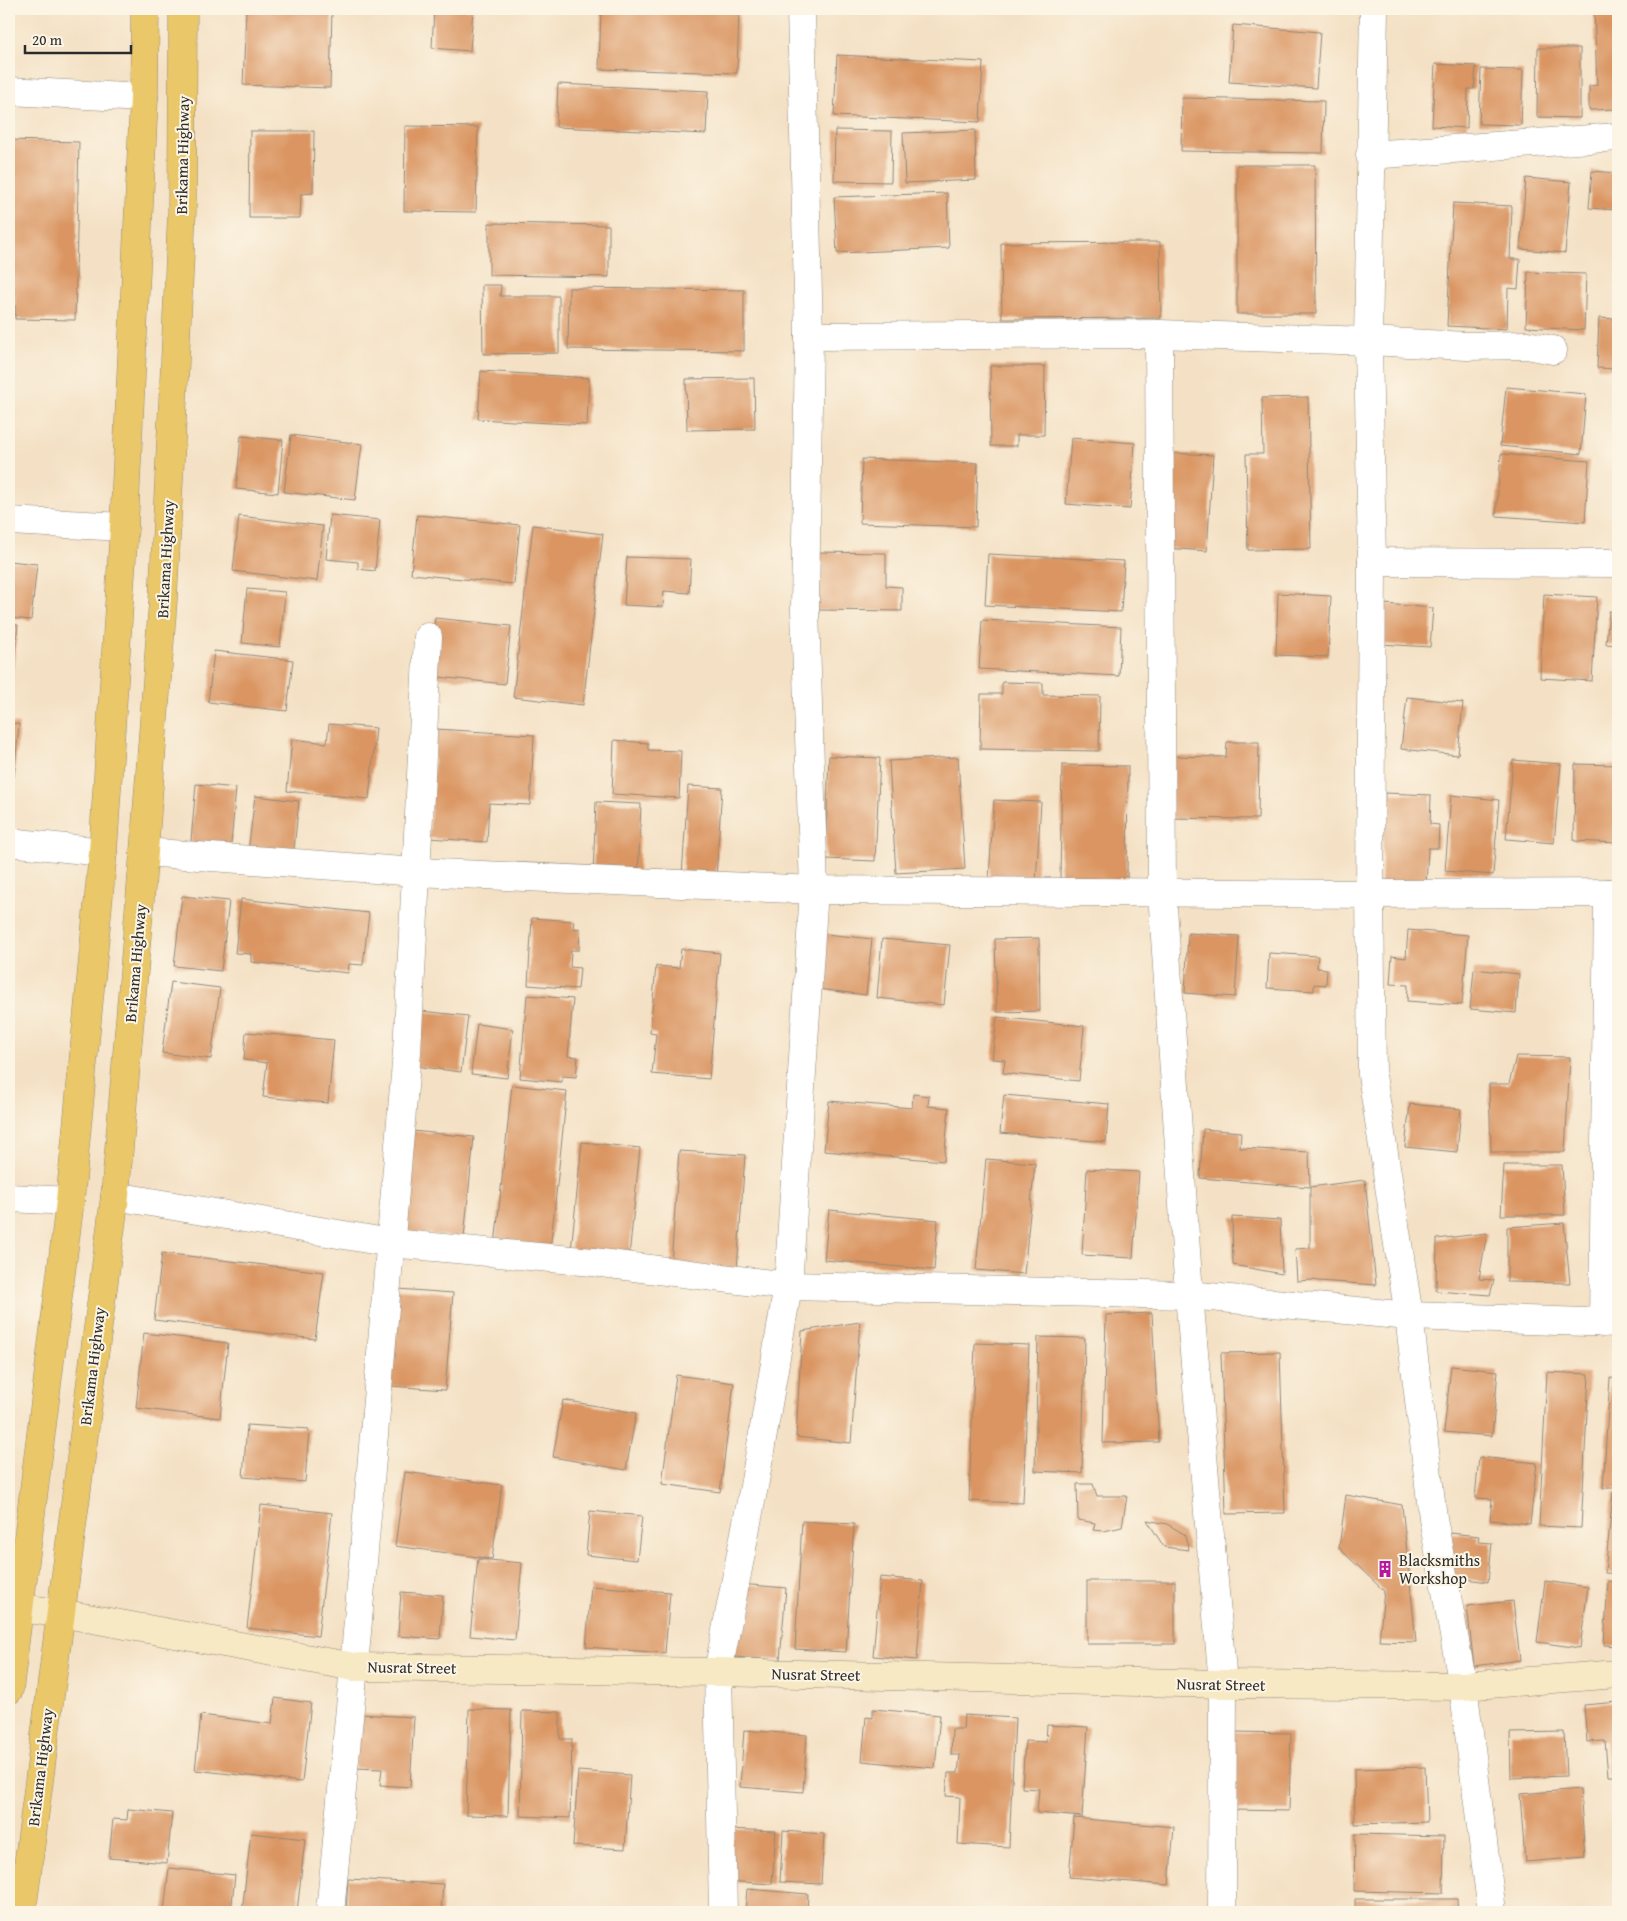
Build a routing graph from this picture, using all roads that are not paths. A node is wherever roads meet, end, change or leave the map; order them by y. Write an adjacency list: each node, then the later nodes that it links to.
1 (145, 9): 6 (highway)
2 (183, 9): 20 (highway, Brikama Highway)
3 (801, 9): 10 (street)
4 (1374, 9): 8 (street)
5 (9, 91): 6 (street)
6 (144, 98): 14 (highway)
7 (1618, 137): 8 (street)
8 (1370, 155): 11 (street)
9 (1159, 334): 10 (street); 11 (street); 23 (street)
10 (808, 336): 22 (street)
11 (1368, 341): 12 (street); 15 (street)
12 (1553, 350)
13 (9, 521): 14 (street)
14 (124, 527): 19 (highway)
15 (1372, 562): 16 (street); 25 (street)
16 (1618, 563)
17 (428, 637): 21 (street)
18 (9, 842): 19 (street)
19 (103, 852): 28 (highway)
20 (144, 852): 21 (street); 26 (highway, Brikama Highway)
21 (416, 872): 22 (street); 29 (street)
22 (814, 890): 23 (street); 30 (street)
23 (1162, 892): 25 (street); 31 (street)
24 (1613, 893): 25 (street); 33 (street)
25 (1370, 894): 32 (street)
26 (115, 1196): 29 (street); 35 (highway, Brikama Highway)
27 (9, 1198): 28 (street)
28 (70, 1201): 34 (highway)
29 (390, 1243): 30 (street); 36 (street)
30 (788, 1286): 31 (street); 37 (street)
31 (1189, 1295): 32 (street); 39 (street)
32 (1409, 1316): 33 (street); 40 (street)
33 (1610, 1323)
34 (14, 1608): 35 (street, Nusrat Street); 41 (highway)
35 (60, 1612): 36 (street, Nusrat Street); 42 (highway, Brikama Highway)
36 (354, 1666): 37 (street, Nusrat Street); 43 (street)
37 (718, 1672): 39 (street, Nusrat Street); 44 (street)
38 (1618, 1674): 40 (street, Nusrat Street)
39 (1223, 1684): 40 (street, Nusrat Street); 45 (street)
40 (1463, 1686): 46 (street)
41 (9, 1690)
42 (22, 1912)
43 (330, 1912)
44 (722, 1912)
45 (1222, 1912)
46 (1492, 1912)

